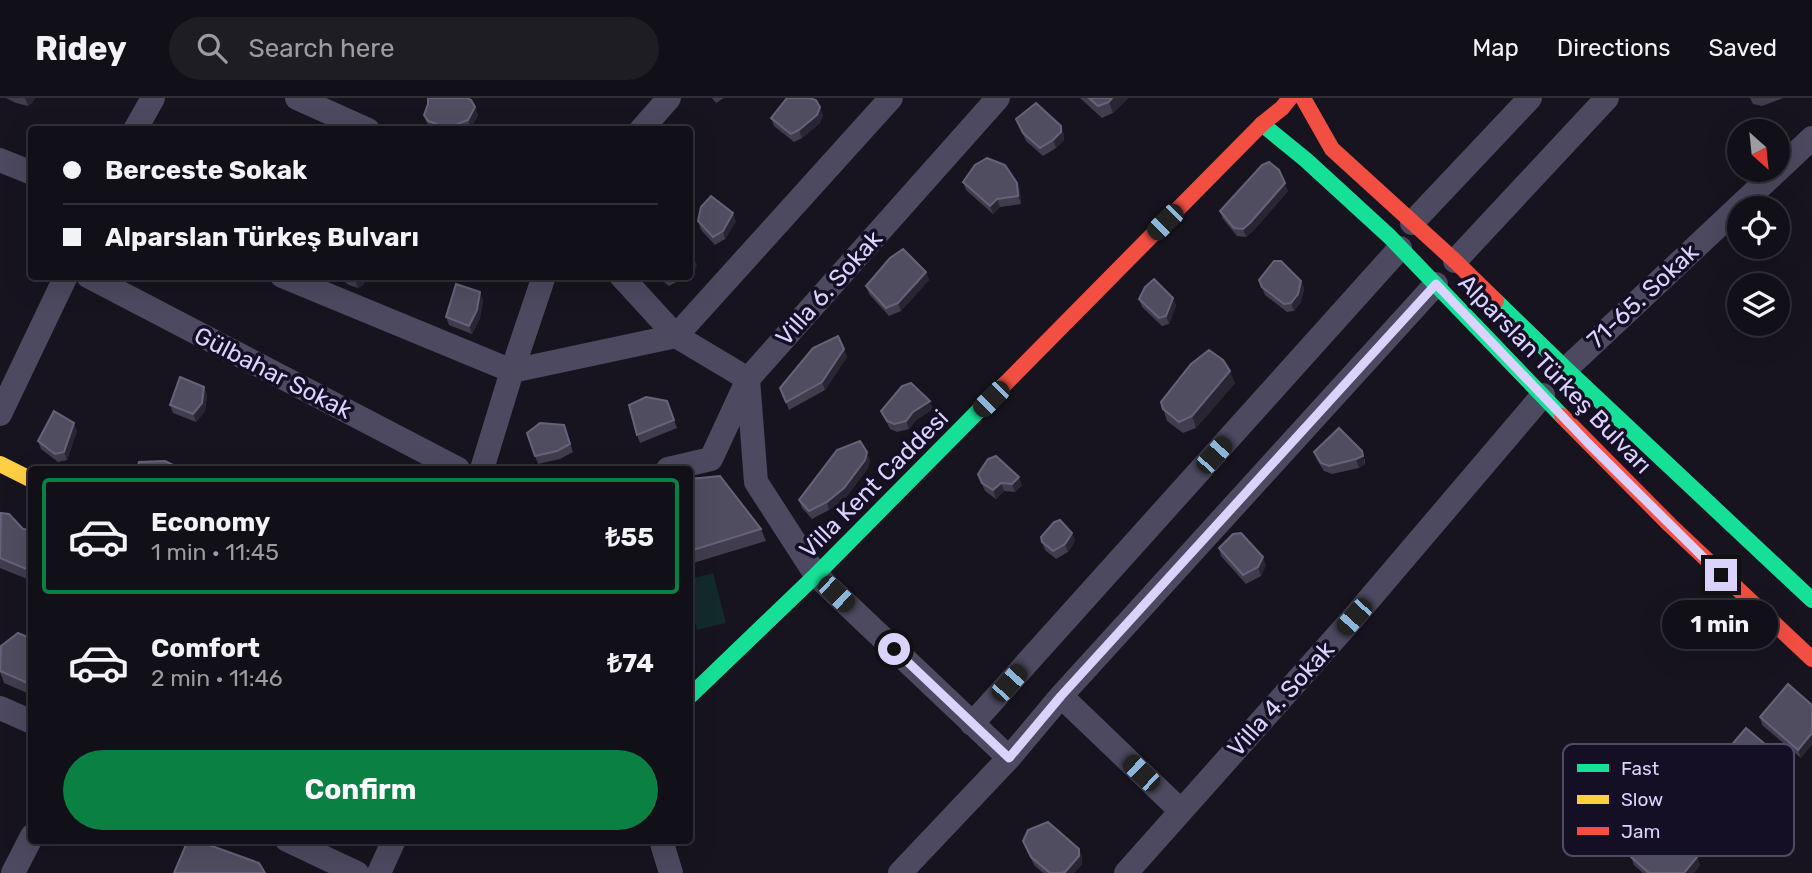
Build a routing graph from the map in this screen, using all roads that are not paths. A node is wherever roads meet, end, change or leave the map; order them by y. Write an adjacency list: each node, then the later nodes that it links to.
1 (153, 98): 10 (street)
2 (297, 98): 11 (street)
3 (669, 98): 12 (street)
4 (891, 98): 25 (street)
5 (998, 98): 28 (street, Villa 6. Sokak)
6 (1531, 98): 16 (street)
7 (1607, 98): 18 (street)
8 (1286, 101): 9 (street, Villa Kent Caddesi); 16 (street, Alparslan Türkeş Bulvarı)
9 (1262, 124): 17 (street, Alparslan Türkeş Bulvarı); 36 (street, Villa Kent Caddesi)
10 (137, 126)
11 (359, 126)
12 (644, 126)
13 (1812, 138): 26 (street, 71-65. Sokak)
14 (0, 160): 15 (street)
15 (28, 171)
16 (1412, 223): 18 (street, Alparslan Türkeş Bulvarı)
17 (1401, 248): 24 (street, Alparslan Türkeş Bulvarı); 45 (street)
18 (1455, 261): 26 (street, Alparslan Türkeş Bulvarı)
19 (64, 280): 30 (street)
20 (96, 280): 32 (street, Gülbahar Sokak)
21 (292, 280): 27 (street)
22 (543, 280): 27 (street)
23 (625, 280): 25 (street)
24 (1436, 284): 29 (street, Alparslan Türkeş Bulvarı); 42 (street)
25 (676, 336): 27 (street); 28 (street)
26 (1566, 369): 37 (street, Alparslan Türkeş Bulvarı)
27 (512, 371): 33 (street)
28 (748, 379): 34 (street, Villa 6. Sokak); 36 (street)
29 (1543, 395): 38 (street, Alparslan Türkeş Bulvarı); 47 (street, Villa 4. Sokak)
30 (0, 414)
31 (0, 464): 35 (street)
32 (452, 466)
33 (483, 466)
34 (681, 466)
35 (28, 478)
36 (816, 575): 39 (street, Villa Kent Caddesi); 45 (street)
37 (1812, 600)
38 (1812, 659)
39 (725, 662): 40 (street); 41 (street, Villa Kent Caddesi)
40 (701, 667)
41 (693, 693)
42 (1061, 696): 46 (street); 47 (street)
43 (0, 708): 44 (street)
44 (28, 720)
45 (972, 724): 46 (street)
46 (1009, 758): 56 (street)
47 (1181, 811): 57 (street, Villa 4. Sokak)
48 (28, 844): 52 (street)
49 (295, 844): 53 (street)
50 (392, 844): 54 (street)
51 (662, 844): 55 (street)
52 (13, 873)
53 (357, 873)
54 (379, 873)
55 (671, 873)
56 (900, 873)
57 (1126, 873)

